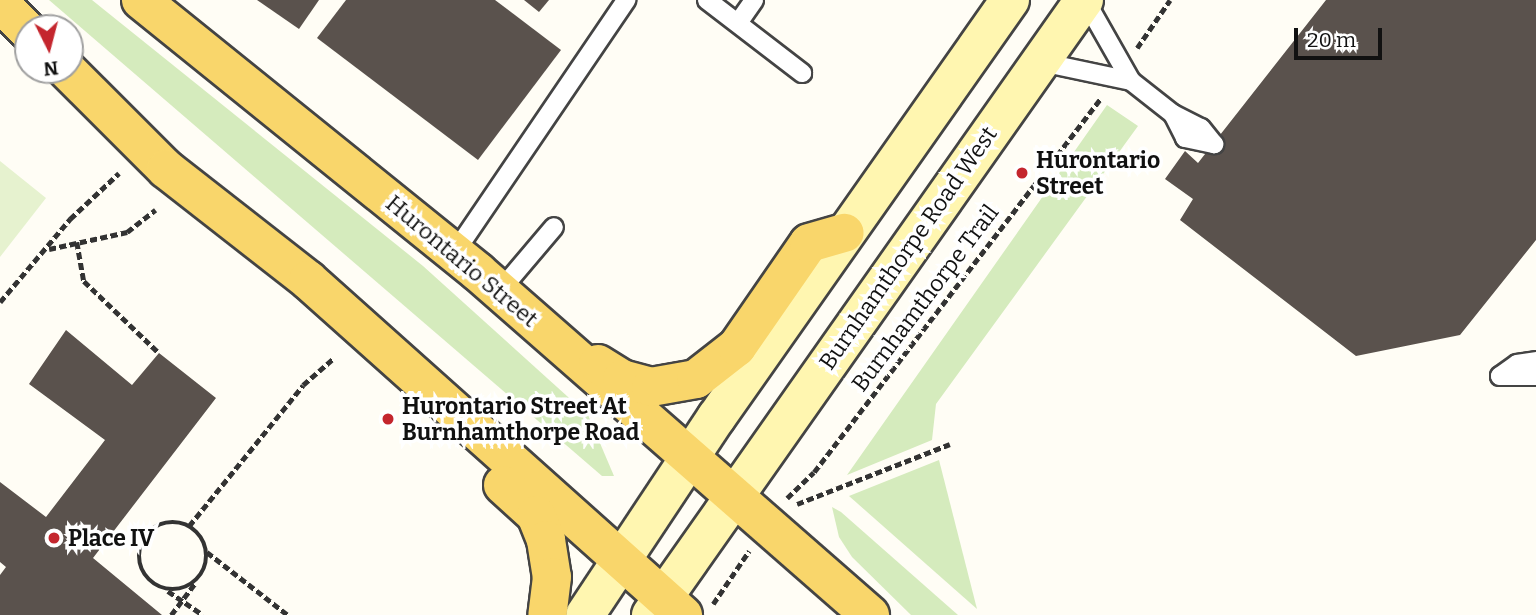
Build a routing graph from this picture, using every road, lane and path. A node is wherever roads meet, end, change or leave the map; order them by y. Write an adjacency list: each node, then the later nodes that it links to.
1 (141, 0): 22 (main road, Hurontario Street)
2 (626, 0): 22 (lane)
3 (707, 0): 10 (lane)
4 (754, 0): 10 (lane)
5 (1010, 0): 19 (main road)
6 (1084, 0): 11 (main road, Burnhamthorpe Road West); 13 (lane)
7 (1170, 0): 13 (path, Burnhamthorpe Trail)
8 (0, 2): 9 (main road)
9 (14, 16)
10 (738, 23): 12 (lane)
11 (1041, 61): 13 (lane); 31 (main road, Burnhamthorpe Road West)
12 (802, 73)
13 (1124, 75): 15 (lane); 34 (path, Burnhamthorpe Trail)
14 (81, 84): 23 (main road)
15 (1173, 114)
16 (119, 173): 21 (path)
17 (155, 210): 20 (path)
18 (554, 227): 22 (lane)
19 (845, 233): 22 (main road); 30 (main road)
20 (77, 242): 21 (path); 25 (path)
21 (48, 249): 24 (path)
22 (479, 270): 30 (main road, Hurontario Street)
23 (307, 280): 36 (main road); 44 (main road)
24 (0, 302)
25 (159, 353)
26 (334, 358): 33 (path)
27 (1536, 360): 28 (lane)
28 (1536, 376)
29 (950, 444): 32 (path)
30 (689, 459): 31 (main road, Hurontario Street); 36 (main road)
31 (733, 497): 34 (main road, Hurontario Street); 40 (main road, Burnhamthorpe Road West)
32 (797, 504)
33 (189, 526): 35 (path); 38 (path)
34 (766, 526): 46 (path, Burnhamthorpe Trail); 47 (main road, Hurontario Street)
35 (207, 552): 37 (path); 43 (path)
36 (621, 560): 40 (main road); 45 (main road)
37 (195, 582): 38 (path); 39 (path)
38 (164, 589): 39 (path)
39 (183, 599): 41 (path); 42 (path)
40 (666, 609)
41 (171, 615)
42 (203, 615)
43 (288, 615)
44 (547, 615)
45 (585, 615)
46 (705, 615)
47 (870, 615)

